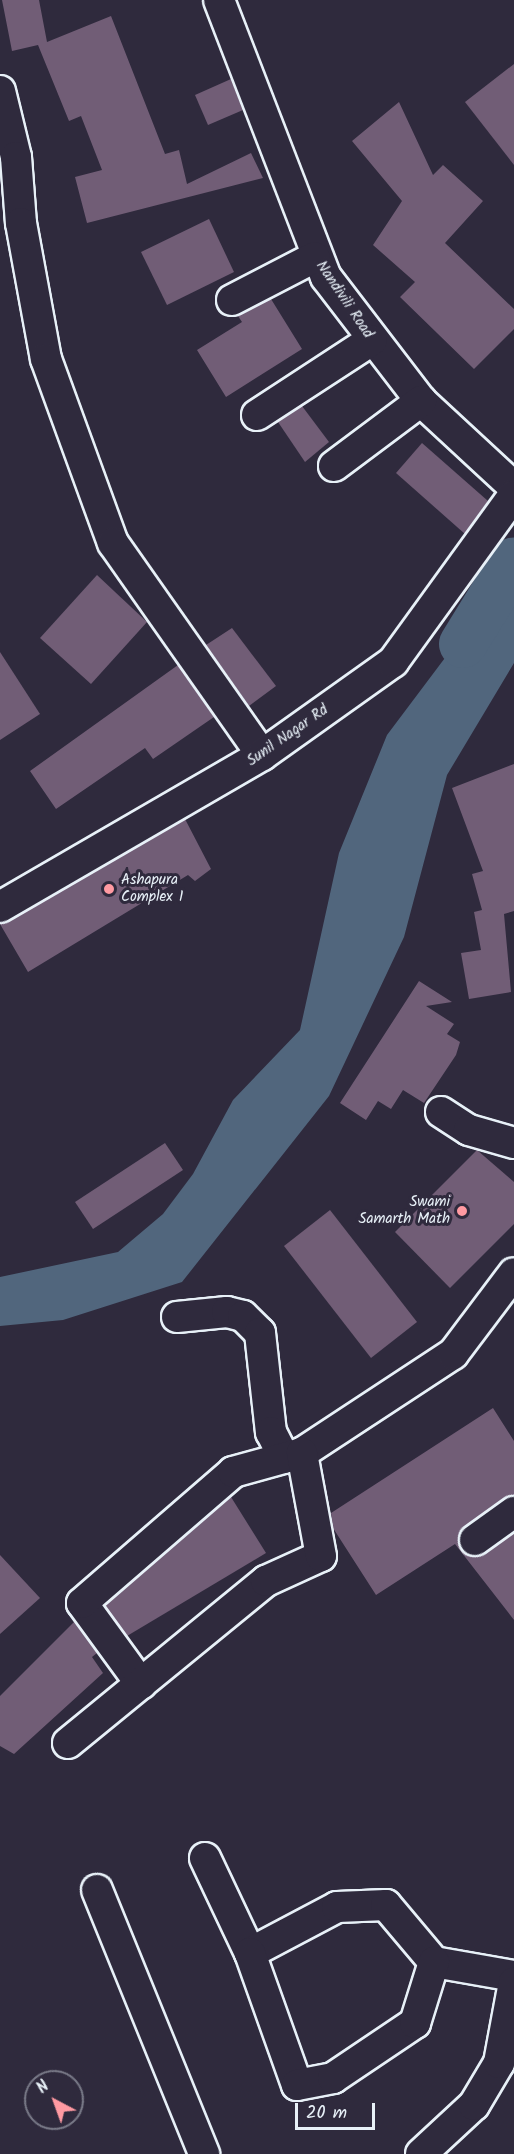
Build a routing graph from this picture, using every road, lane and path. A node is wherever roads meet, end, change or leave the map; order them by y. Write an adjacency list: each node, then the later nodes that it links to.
1 (219, 0): 4 (street, Nandivili Road)
2 (0, 91): 3 (street)
3 (10, 218): 12 (street)
4 (315, 256): 5 (street); 6 (street, Nandivili Road)
5 (232, 300)
6 (372, 340): 7 (street, Nandivili Road); 8 (street)
7 (421, 402): 9 (street); 10 (street, Nandivili Road)
8 (257, 415)
9 (334, 466)
10 (514, 488)
11 (514, 495): 12 (street, Sunil Nagar Rd)
12 (262, 755): 13 (street, Sunil Nagar Rd)
13 (0, 907)
14 (441, 1112): 15 (street)
15 (514, 1143)
16 (514, 1273): 18 (street)
17 (177, 1317): 18 (street)
18 (293, 1456): 21 (street); 21 (street)
19 (514, 1512): 20 (street)
20 (475, 1540)
21 (141, 1684): 22 (street)
22 (68, 1743)
23 (205, 1858): 25 (street)
24 (97, 1890): 29 (street)
25 (250, 1953): 26 (street); 26 (street)
26 (434, 1962): 27 (street)
27 (514, 1976)
28 (514, 1982): 30 (street)
29 (204, 2154)
30 (421, 2154)

